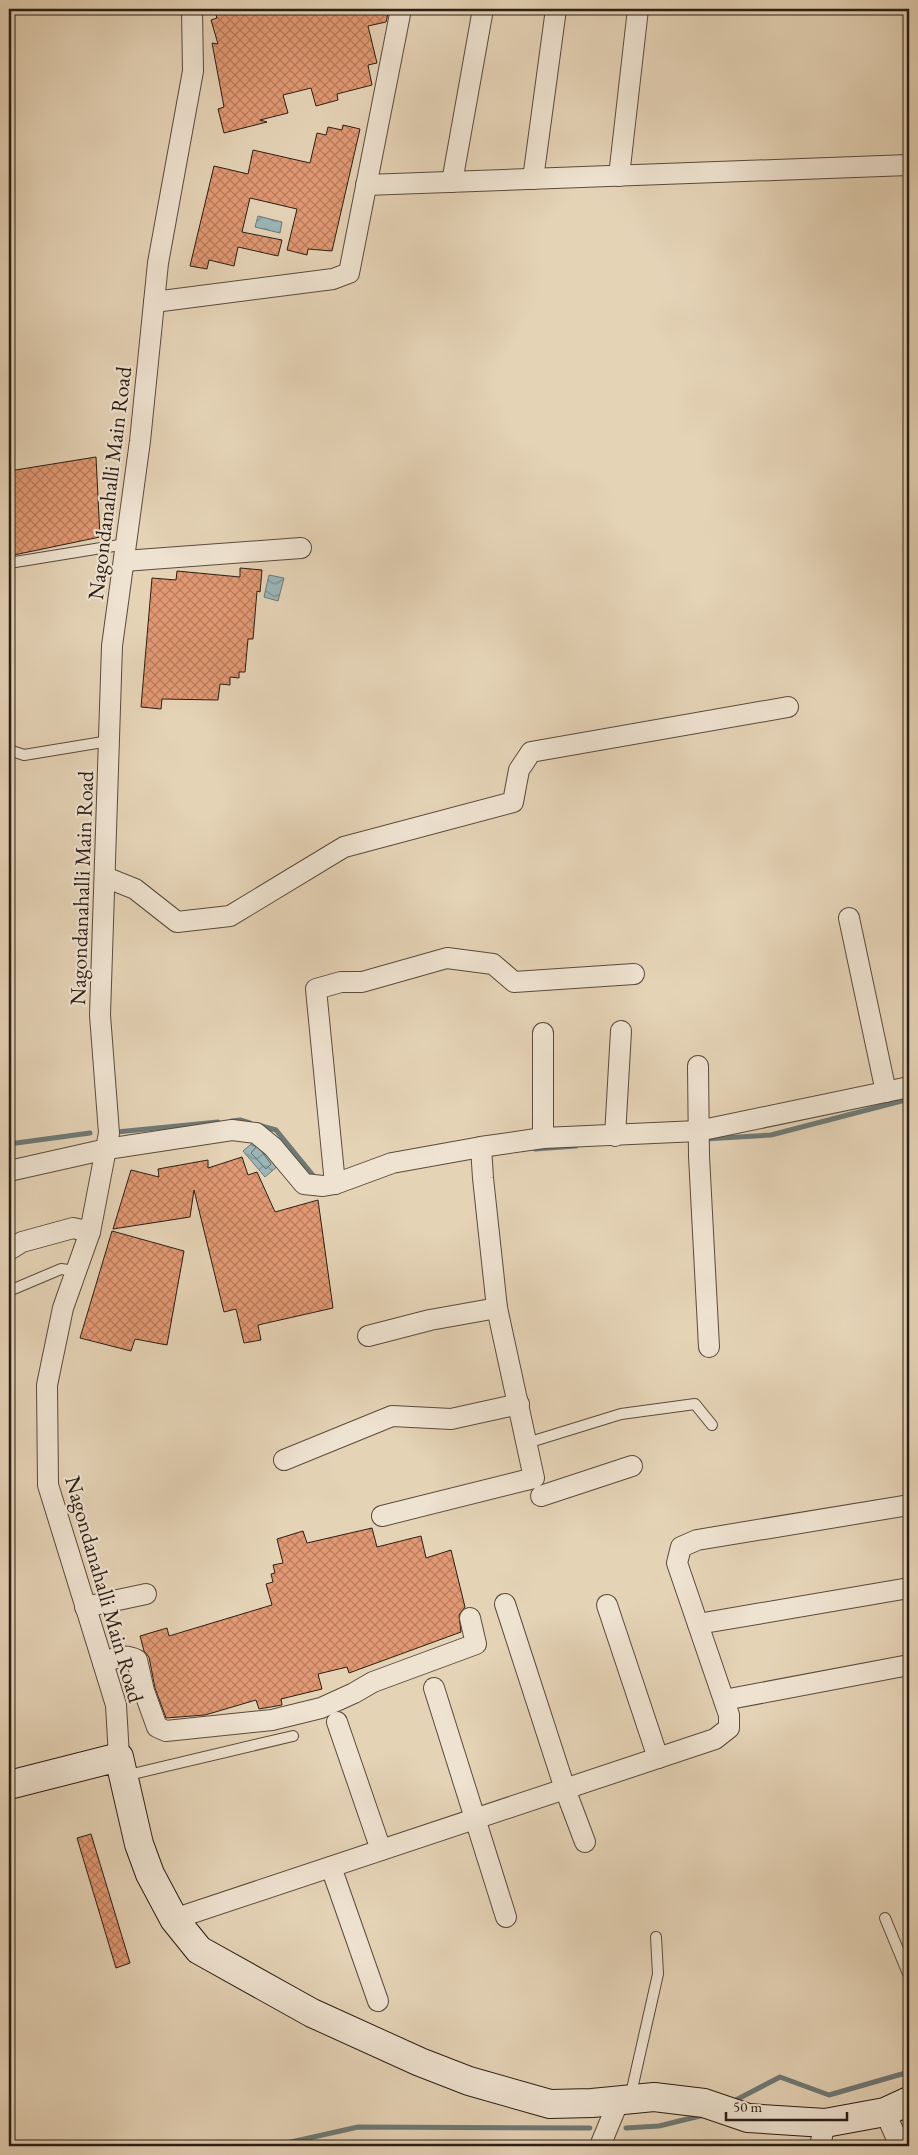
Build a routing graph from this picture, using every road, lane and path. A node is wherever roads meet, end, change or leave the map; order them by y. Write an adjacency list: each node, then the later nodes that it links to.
1 (192, 9): 11 (street, Nagondanahalli Main Road)
2 (401, 9): 10 (street)
3 (484, 9): 9 (street)
4 (556, 9): 8 (street)
5 (638, 9): 7 (street)
6 (909, 165): 7 (street)
7 (619, 176): 8 (street)
8 (534, 179): 9 (street)
9 (452, 182): 10 (street)
10 (366, 185): 11 (street)
11 (154, 302): 13 (street, Nagondanahalli Main Road)
12 (301, 548): 13 (street)
13 (125, 552): 14 (lane); 16 (street, Nagondanahalli Main Road)
14 (9, 563)
15 (788, 707): 18 (street)
16 (109, 741): 17 (lane); 18 (street, Nagondanahalli Main Road)
17 (9, 750)
18 (105, 877): 30 (street, Nagondanahalli Main Road)
19 (850, 918): 25 (street)
20 (634, 974): 32 (street)
21 (621, 1031): 27 (street)
22 (543, 1033): 28 (street)
23 (698, 1066): 26 (street)
24 (909, 1087): 25 (street)
25 (886, 1092): 26 (street)
26 (698, 1131): 27 (street); 39 (street)
27 (615, 1136): 28 (street)
28 (543, 1138): 29 (street)
29 (481, 1147): 32 (street); 37 (street)
30 (106, 1149): 31 (street); 32 (street); 33 (street, Nagondanahalli Main Road)
31 (9, 1172)
32 (335, 1184)
33 (90, 1232): 34 (street); 35 (street, Nagondanahalli Main Road)
34 (9, 1250)
35 (76, 1271): 36 (lane); 52 (street, Nagondanahalli Main Road)
36 (9, 1291)
37 (497, 1308): 38 (street); 40 (street)
38 (368, 1336)
39 (709, 1347)
40 (520, 1404): 42 (street); 43 (street)
41 (712, 1425): 42 (lane)
42 (527, 1443): 45 (street)
43 (284, 1460)
44 (632, 1466): 45 (street)
45 (540, 1496): 47 (street)
46 (909, 1505): 54 (street)
47 (382, 1516)
48 (909, 1588): 54 (street)
49 (146, 1594): 52 (street)
50 (505, 1604): 64 (street)
51 (607, 1605): 61 (street)
52 (85, 1607): 55 (street, Nagondanahalli Main Road)
53 (470, 1618): 55 (street)
54 (698, 1624): 58 (street)
55 (103, 1663): 62 (street, Nagondanahalli Main Road)
56 (909, 1665): 58 (street)
57 (434, 1688): 65 (street)
58 (724, 1700): 61 (street)
59 (337, 1722): 67 (street)
60 (293, 1736): 62 (lane)
61 (658, 1758): 64 (street)
62 (121, 1767): 63 (street); 71 (street)
63 (9, 1785)
64 (566, 1789): 65 (street); 66 (street)
65 (475, 1819): 67 (street); 69 (street)
66 (586, 1842)
67 (382, 1850): 68 (street)
68 (331, 1867): 71 (street); 74 (street)
69 (506, 1917)
70 (885, 1918): 73 (lane)
71 (174, 1919): 75 (street)
72 (656, 1937): 75 (lane)
73 (909, 1976)
74 (378, 2002)
75 (625, 2100): 78 (street); 79 (street)
76 (909, 2100): 77 (street)
77 (885, 2112): 78 (street); 80 (street)
78 (823, 2135)
79 (600, 2146)
80 (900, 2146)

